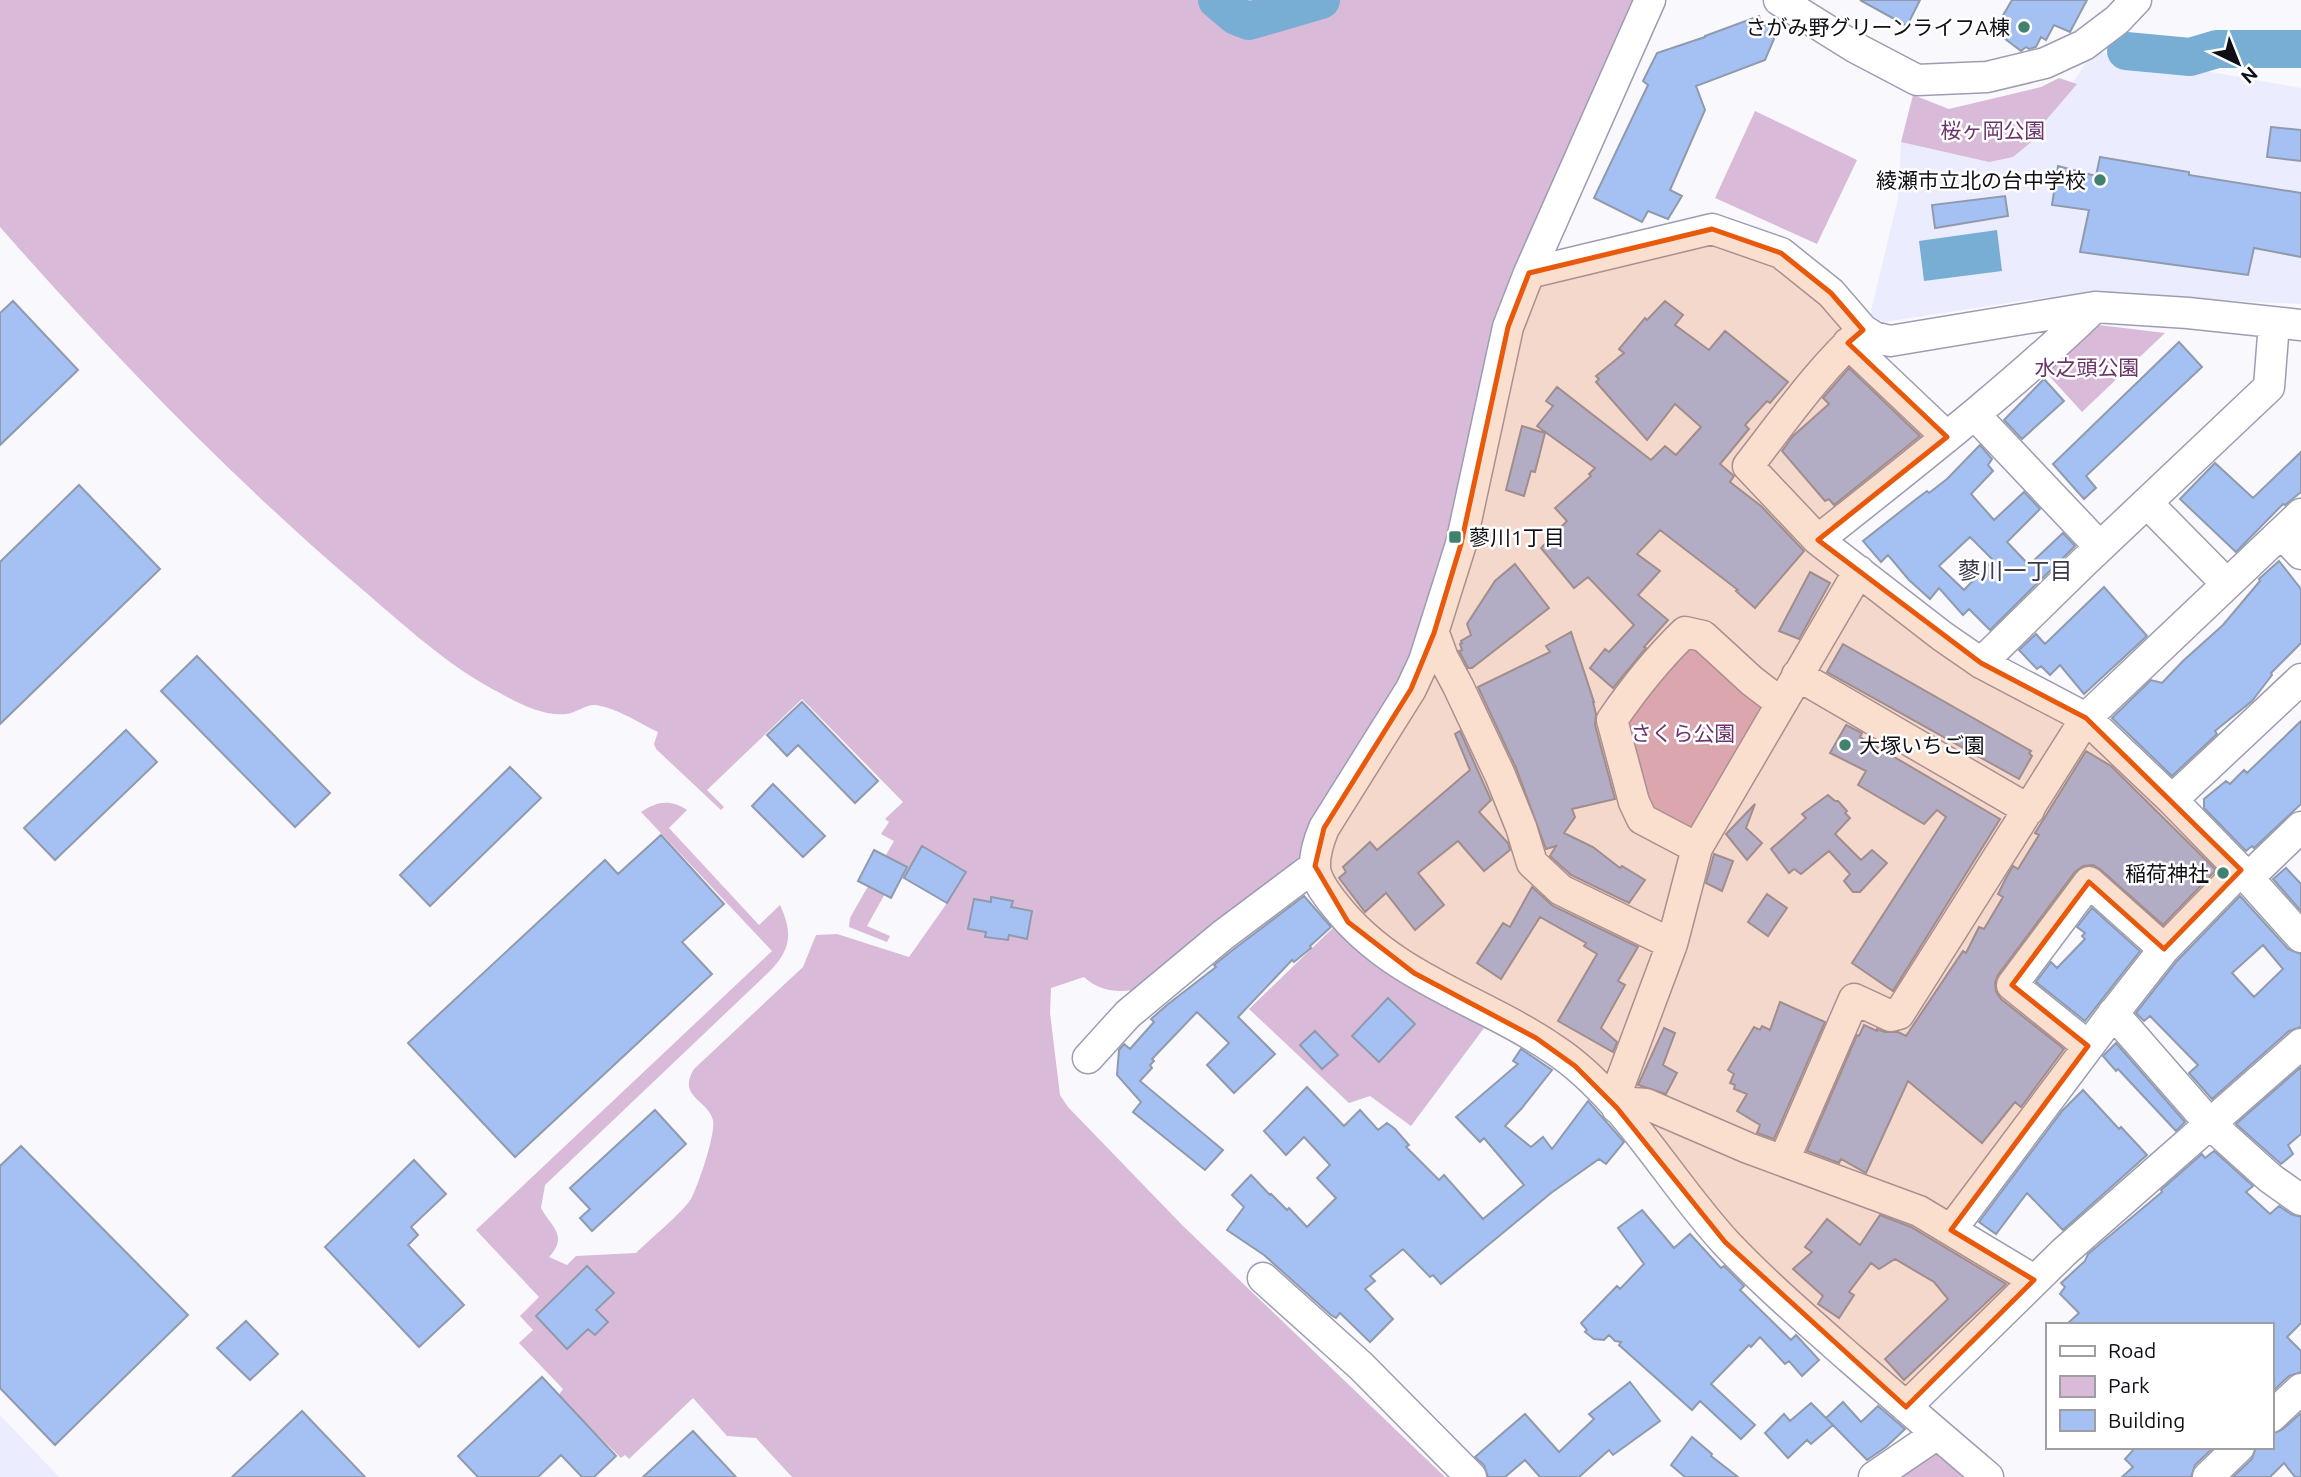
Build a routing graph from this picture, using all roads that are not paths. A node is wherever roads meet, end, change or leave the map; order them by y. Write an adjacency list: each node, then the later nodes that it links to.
1 (1650, 0): 4 (street)
2 (1779, 0): 3 (street)
3 (2136, 0)
4 (1529, 273): 7 (street); 17 (street)
5 (2095, 307): 6 (street); 7 (street); 8 (street)
6 (2288, 324): 10 (street)
7 (1856, 336): 9 (street); 12 (street)
8 (1975, 415): 9 (street); 13 (street)
9 (1947, 437): 12 (street)
10 (2147, 503): 13 (street); 16 (street)
11 (2291, 523): 14 (street); 16 (street)
12 (1818, 540): 15 (street)
13 (2100, 547): 18 (street)
14 (2301, 554)
15 (1859, 571): 18 (street); 19 (street)
16 (2227, 584): 22 (street)
17 (1434, 633): 27 (street); 30 (street)
18 (1981, 663): 22 (street)
19 (1797, 676): 21 (street); 24 (street)
20 (2301, 679): 23 (street)
21 (1781, 703): 26 (street); 26 (street)
22 (2086, 718): 23 (street); 24 (street)
23 (2172, 800): 28 (street)
24 (2029, 810): 38 (street)
25 (2301, 827): 28 (street)
26 (1698, 848): 30 (street)
27 (1315, 866): 35 (street); 36 (street)
28 (2244, 874): 29 (street); 31 (street)
29 (2301, 937)
30 (1672, 944): 36 (street)
31 (2164, 949): 32 (street); 34 (street)
32 (2113, 1013): 34 (street); 37 (street)
33 (2301, 1044): 37 (street)
34 (2088, 1046): 40 (street)
35 (1088, 1058)
36 (1617, 1108): 38 (street); 44 (street)
37 (2210, 1124): 39 (street); 42 (street)
38 (1784, 1160): 40 (street)
39 (2301, 1200)
40 (1951, 1230): 42 (street)
41 (1263, 1278): 48 (street)
42 (2034, 1280): 44 (street)
43 (2301, 1389): 45 (street)
44 (1906, 1407): 46 (street)
45 (2273, 1415)
46 (1937, 1434): 49 (street); 50 (street)
47 (2237, 1449): 51 (street)
48 (1471, 1477)
49 (1874, 1477)
50 (1988, 1477)
51 (2208, 1477)

